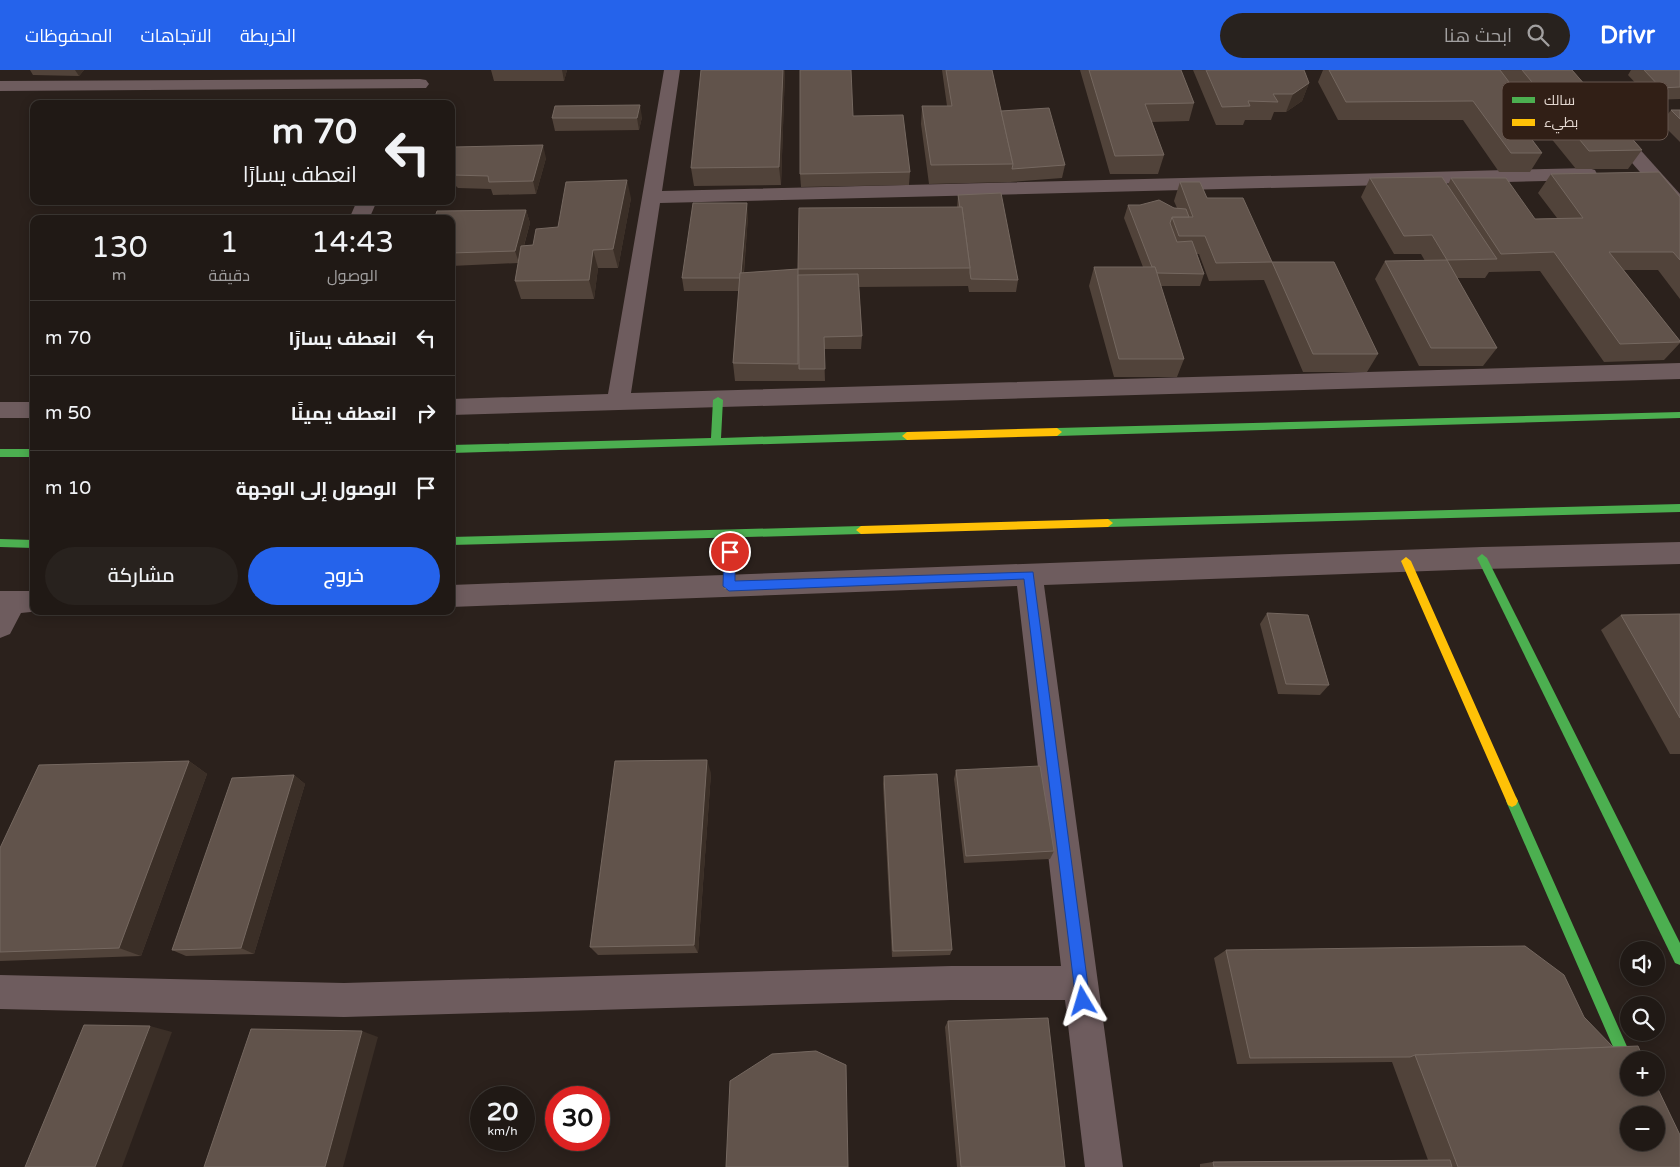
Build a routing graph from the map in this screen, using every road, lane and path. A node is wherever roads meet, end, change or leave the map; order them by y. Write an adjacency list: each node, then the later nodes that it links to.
1 (204, 70): 4 (street)
2 (672, 70): 11 (street)
3 (423, 77): 4 (street); 6 (street)
4 (194, 85): 5 (street)
5 (0, 86)
6 (413, 100)
7 (1621, 140): 9 (street)
8 (1630, 173): 9 (street)
9 (1650, 173): 12 (street)
10 (1610, 174): 11 (street)
11 (652, 197): 15 (street)
12 (1680, 206)
13 (1680, 371): 14 (street)
14 (718, 400): 15 (street); 20 (main road)
15 (618, 403): 16 (street)
16 (455, 407)
17 (0, 410): 18 (street)
18 (30, 410)
19 (1680, 414): 20 (main road)
20 (716, 442): 21 (main road)
21 (455, 449)
22 (0, 453): 23 (main road)
23 (30, 453)
24 (1680, 508): 25 (main road)
25 (730, 535): 26 (main road); 33 (main road)
26 (455, 541)
27 (0, 543): 28 (main road)
28 (30, 544)
29 (1680, 553): 30 (street)
30 (1482, 558): 31 (street); 37 (main road)
31 (1406, 561): 32 (street); 40 (main road)
32 (1029, 575): 33 (street); 38 (street)
33 (729, 586): 34 (street)
34 (455, 596)
35 (16, 602): 36 (street)
36 (0, 626)
37 (1680, 958)
38 (1081, 983): 39 (street); 41 (street)
39 (0, 992)
40 (1622, 1051)
41 (1104, 1167)

